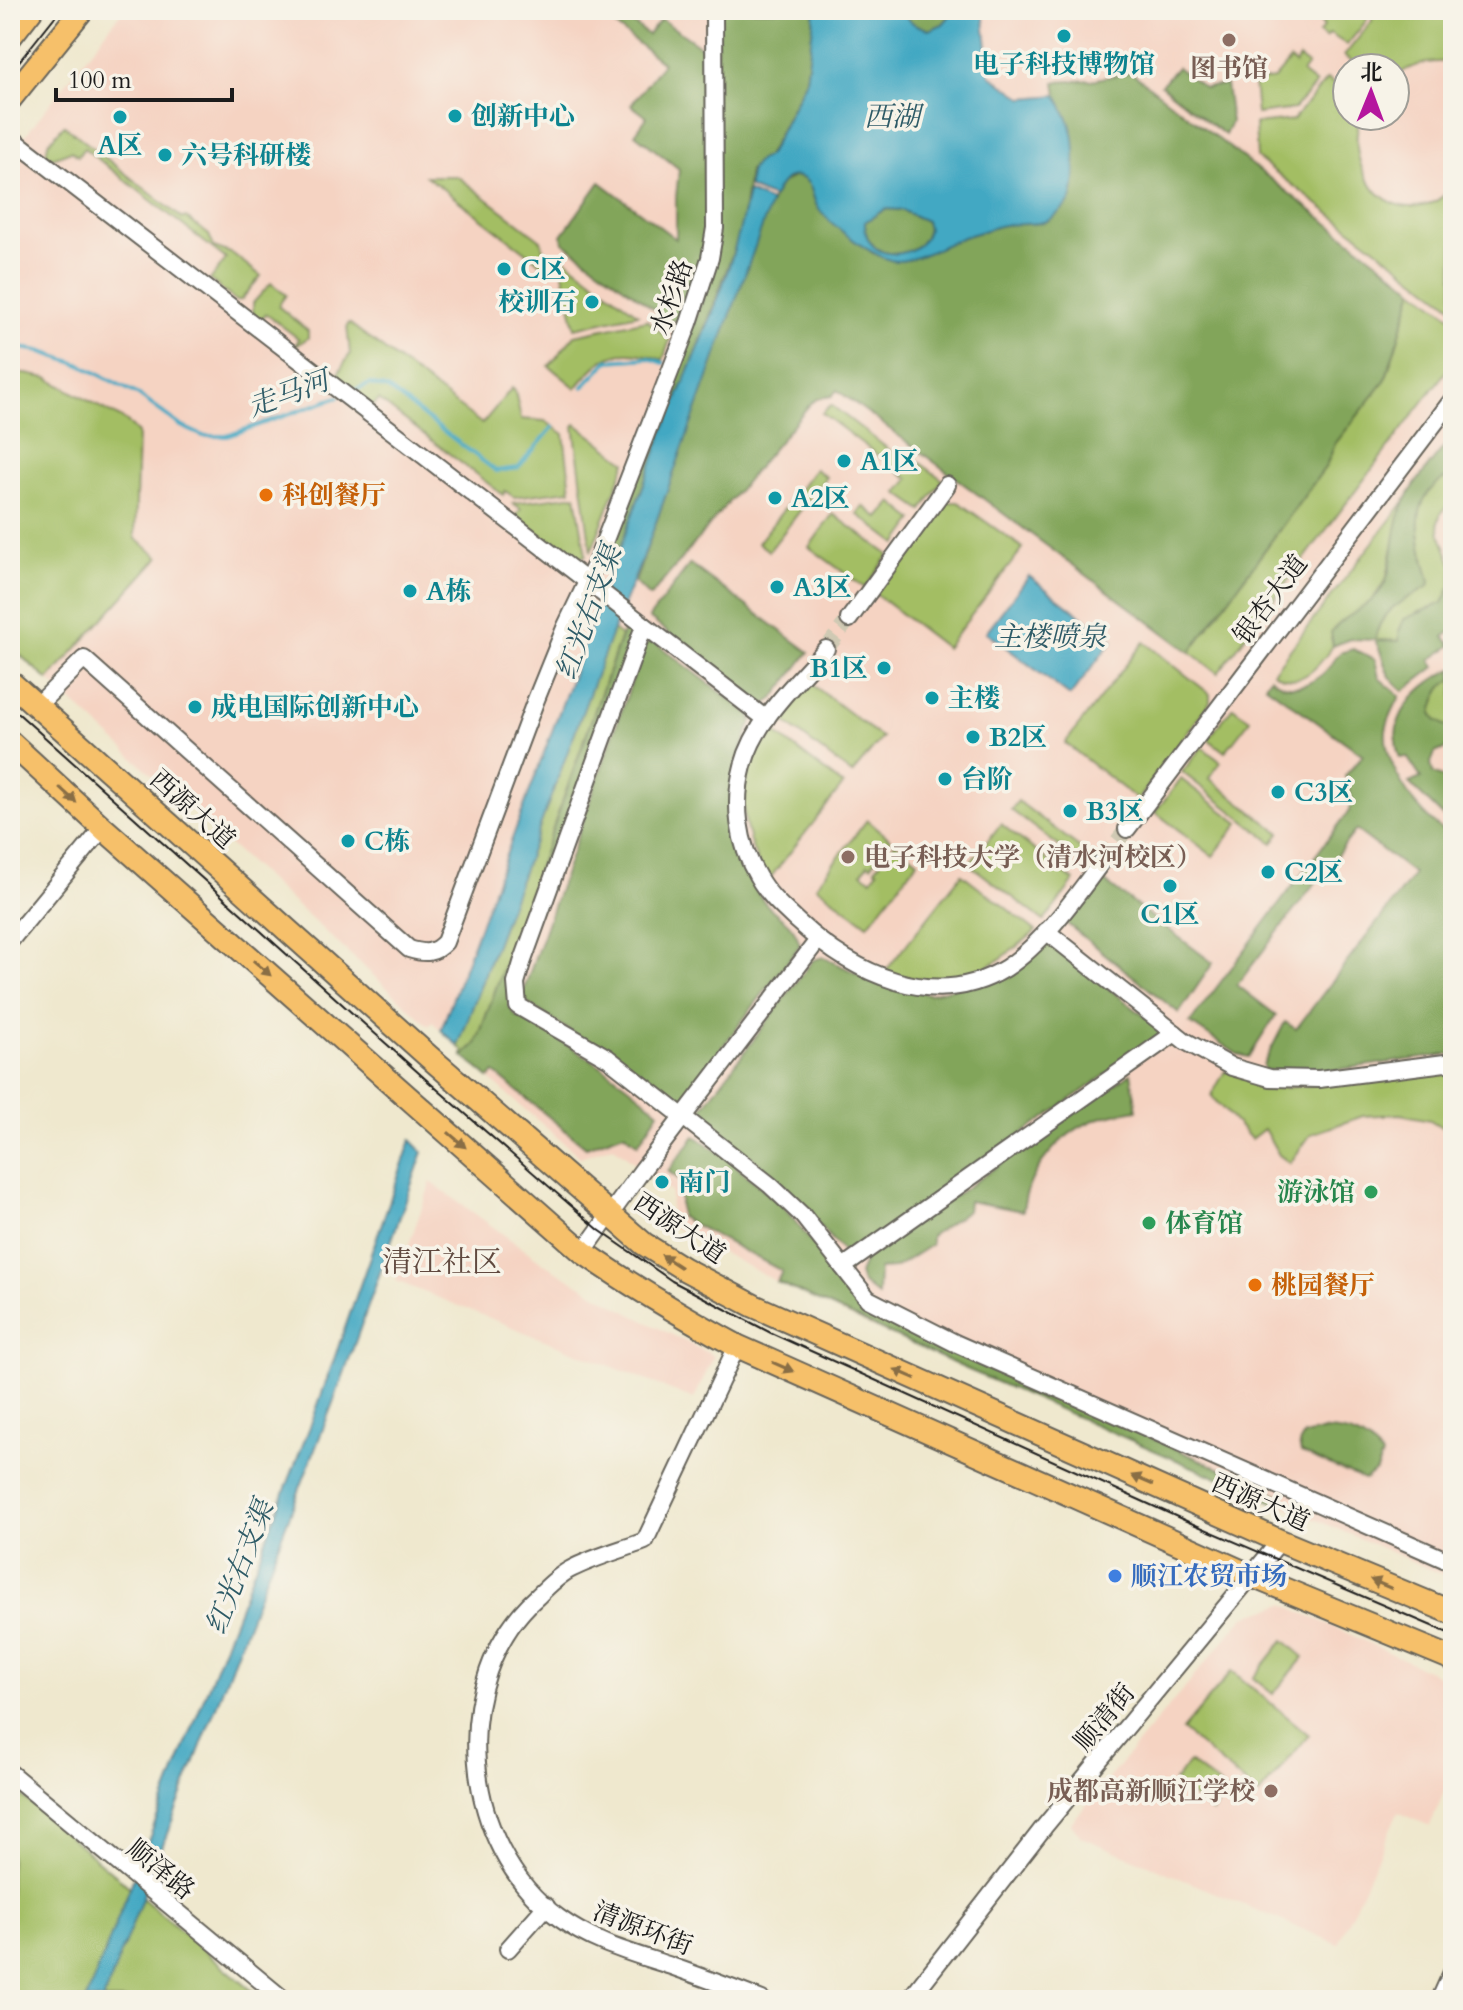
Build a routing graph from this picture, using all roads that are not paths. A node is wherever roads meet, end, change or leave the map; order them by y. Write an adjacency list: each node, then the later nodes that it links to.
1 (31, 10): 4 (main road)
2 (82, 10): 5 (main road)
3 (714, 10): 9 (street, 水杉路)
4 (10, 37)
5 (10, 99)
6 (10, 137): 9 (street)
7 (1453, 399): 18 (street, 银杏大道)
8 (947, 485): 10 (street)
9 (587, 582): 11 (street); 14 (street, 水杉路)
10 (849, 619)
11 (644, 626): 15 (street); 25 (street)
12 (826, 649): 15 (street)
13 (10, 682): 14 (main road, 西源大道)
14 (37, 706): 26 (main road, 西源大道)
15 (766, 719): 21 (street)
16 (10, 742): 17 (main road, one-way to 17)
17 (103, 828): 22 (street); 27 (main road, one-way to 27)
18 (1127, 829)
19 (1103, 860): 20 (street)
20 (1046, 931): 21 (street); 23 (street)
21 (818, 940): 25 (street)
22 (10, 941)
23 (1175, 1033): 24 (street); 28 (street)
24 (1453, 1062)
25 (684, 1116): 26 (street); 28 (street)
26 (610, 1215): 27 (street); 30 (main road, 西源大道, one-way to 26)
27 (583, 1252): 29 (main road)
28 (843, 1267): 31 (street)
29 (737, 1346): 32 (main road, one-way to 32); 36 (street, 清源环街)
30 (1280, 1541): 32 (street, 顺清街); 33 (main road, 西源大道, one-way to 30)
31 (1453, 1563)
32 (1252, 1576): 34 (main road); 41 (street, 顺清街)
33 (1453, 1613)
34 (1453, 1659)
35 (10, 1773): 39 (street, 顺泽路)
36 (546, 1906): 37 (street); 40 (street, 清源环街)
37 (508, 1949)
38 (1453, 1970): 42 (street)
39 (284, 2000)
40 (762, 2000)
41 (909, 2000)
42 (1444, 2000)

